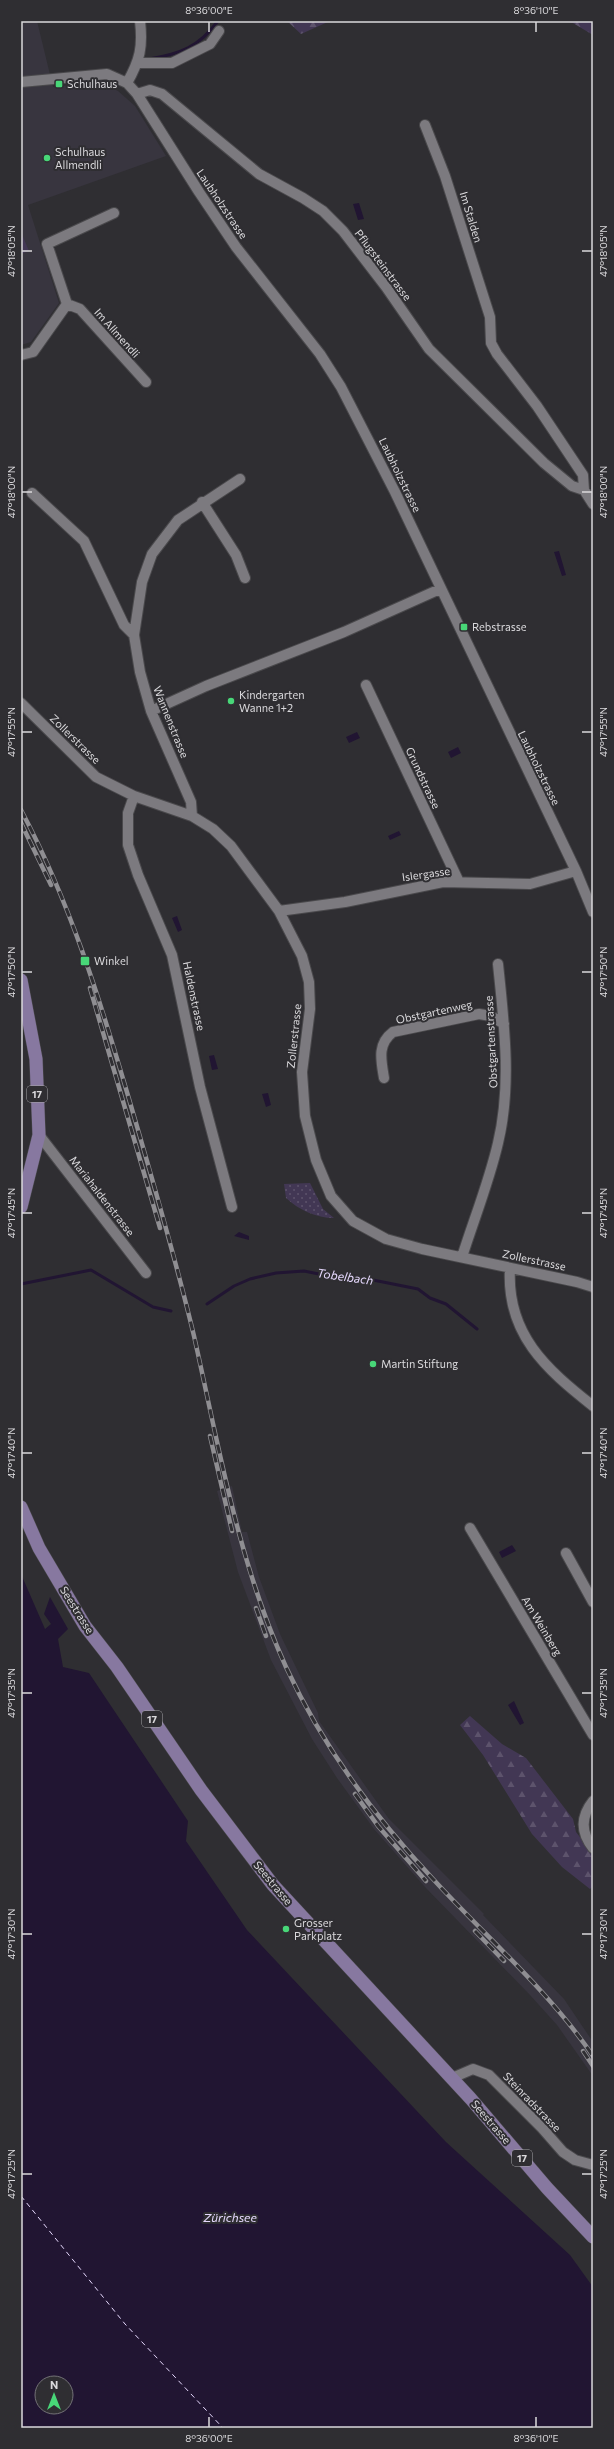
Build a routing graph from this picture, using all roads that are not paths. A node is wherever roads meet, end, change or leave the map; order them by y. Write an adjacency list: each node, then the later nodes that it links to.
1 (140, 21): 3 (street)
2 (219, 31): 3 (street)
3 (137, 63): 5 (street)
4 (21, 82): 5 (street)
5 (127, 83): 6 (street, Laubholzstrasse)
6 (137, 94): 13 (street, Pflugsteinstrasse); 18 (street, Laubholzstrasse)
7 (425, 125): 13 (street, Im Stalden)
8 (114, 213): 9 (street)
9 (67, 304): 10 (street); 11 (street, Im Allmendli)
10 (21, 355)
11 (146, 382)
12 (240, 479): 15 (street, Wannenstrasse)
13 (584, 490): 16 (street)
14 (32, 493): 19 (street)
15 (202, 502): 17 (street); 19 (street, Wannenstrasse)
16 (593, 504)
17 (245, 578)
18 (440, 589): 22 (street); 25 (street, Laubholzstrasse)
19 (134, 635): 22 (street, Wannenstrasse)
20 (366, 685): 26 (street, Grundstrasse)
21 (21, 704): 23 (street, Zollerstrasse)
22 (151, 711): 24 (street, Wannenstrasse)
23 (134, 796): 24 (street, Zollerstrasse); 35 (street, Haldenstrasse)
24 (192, 816): 27 (street, Zollerstrasse)
25 (576, 871): 26 (street, Islergasse); 28 (street, Laubholzstrasse)
26 (459, 882): 27 (street, Islergasse)
27 (280, 911): 36 (street, Zollerstrasse)
28 (593, 912)
29 (498, 964): 31 (street, Obstgartenstrasse)
30 (21, 980): 33 (main road, 17)
31 (504, 1024): 32 (street, Obstgartenweg); 36 (street, Obstgartenstrasse)
32 (384, 1078)
33 (39, 1134): 34 (main road, 17); 38 (street, Mariahaldenstrasse)
34 (21, 1207)
35 (232, 1207)
36 (462, 1257): 37 (street, Zollerstrasse)
37 (510, 1268): 39 (street, Zollerstrasse); 40 (street)
38 (146, 1273)
39 (593, 1287)
40 (593, 1406)
41 (21, 1506): 48 (main road, Seestrasse / 17)
42 (470, 1528): 45 (street, Am Weinberg)
43 (566, 1553): 44 (street)
44 (593, 1602)
45 (593, 1735)
46 (593, 1801): 47 (street)
47 (593, 1848)
48 (452, 2078): 49 (street, Steinradstrasse); 50 (main road, Seestrasse / 17)
49 (593, 2165)
50 (593, 2237)

